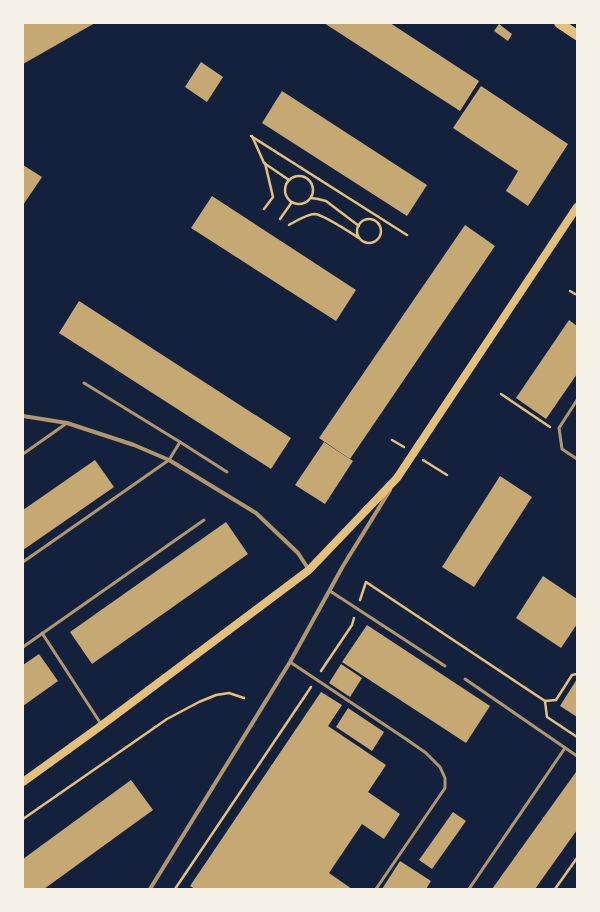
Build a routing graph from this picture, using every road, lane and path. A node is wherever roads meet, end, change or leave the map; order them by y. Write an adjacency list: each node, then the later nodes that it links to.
1 (559, 23): 2 (main road)
2 (577, 35)
3 (264, 163): 4 (path); 6 (path); 10 (path)
4 (312, 174): 5 (path); 12 (path)
5 (308, 179): 6 (path); 7 (path)
6 (289, 180): 8 (path)
7 (311, 198): 8 (path); 15 (path)
8 (292, 202): 11 (path)
9 (577, 207): 31 (main road)
10 (264, 209)
11 (280, 219)
12 (385, 221): 13 (path); 16 (path)
13 (376, 222): 15 (path); 17 (path)
14 (289, 225): 17 (path)
15 (359, 226): 17 (path)
16 (407, 235)
17 (359, 238)
18 (570, 290): 19 (path)
19 (577, 295)
20 (84, 383): 26 (lane)
21 (501, 394): 25 (path)
22 (577, 400): 25 (lane)
23 (23, 416): 24 (street)
24 (67, 423): 27 (lane); 29 (street)
25 (560, 434): 28 (lane)
26 (180, 442): 29 (lane); 30 (lane)
27 (23, 454)
28 (577, 459)
29 (169, 460): 33 (lane); 34 (street)
30 (227, 472)
31 (397, 478): 34 (main road); 35 (street)
32 (204, 520): 37 (lane)
33 (23, 562)
34 (309, 570): 46 (main road)
35 (330, 592): 36 (lane); 39 (street)
36 (357, 609): 40 (lane); 42 (path); 45 (path)
37 (42, 634): 38 (lane); 46 (lane)
38 (23, 646)
39 (290, 662): 42 (lane); 53 (street)
40 (445, 666)
41 (577, 674): 45 (path)
42 (316, 679): 54 (path); 55 (lane)
43 (465, 679): 48 (lane)
44 (244, 698): 51 (path)
45 (545, 701): 47 (path)
46 (102, 725): 50 (main road)
47 (577, 737)
48 (565, 748): 49 (lane); 56 (lane)
49 (577, 756)
50 (23, 782)
51 (23, 819)
52 (577, 858): 57 (path)
53 (150, 889)
54 (175, 889)
55 (376, 889)
56 (469, 889)
57 (555, 889)

